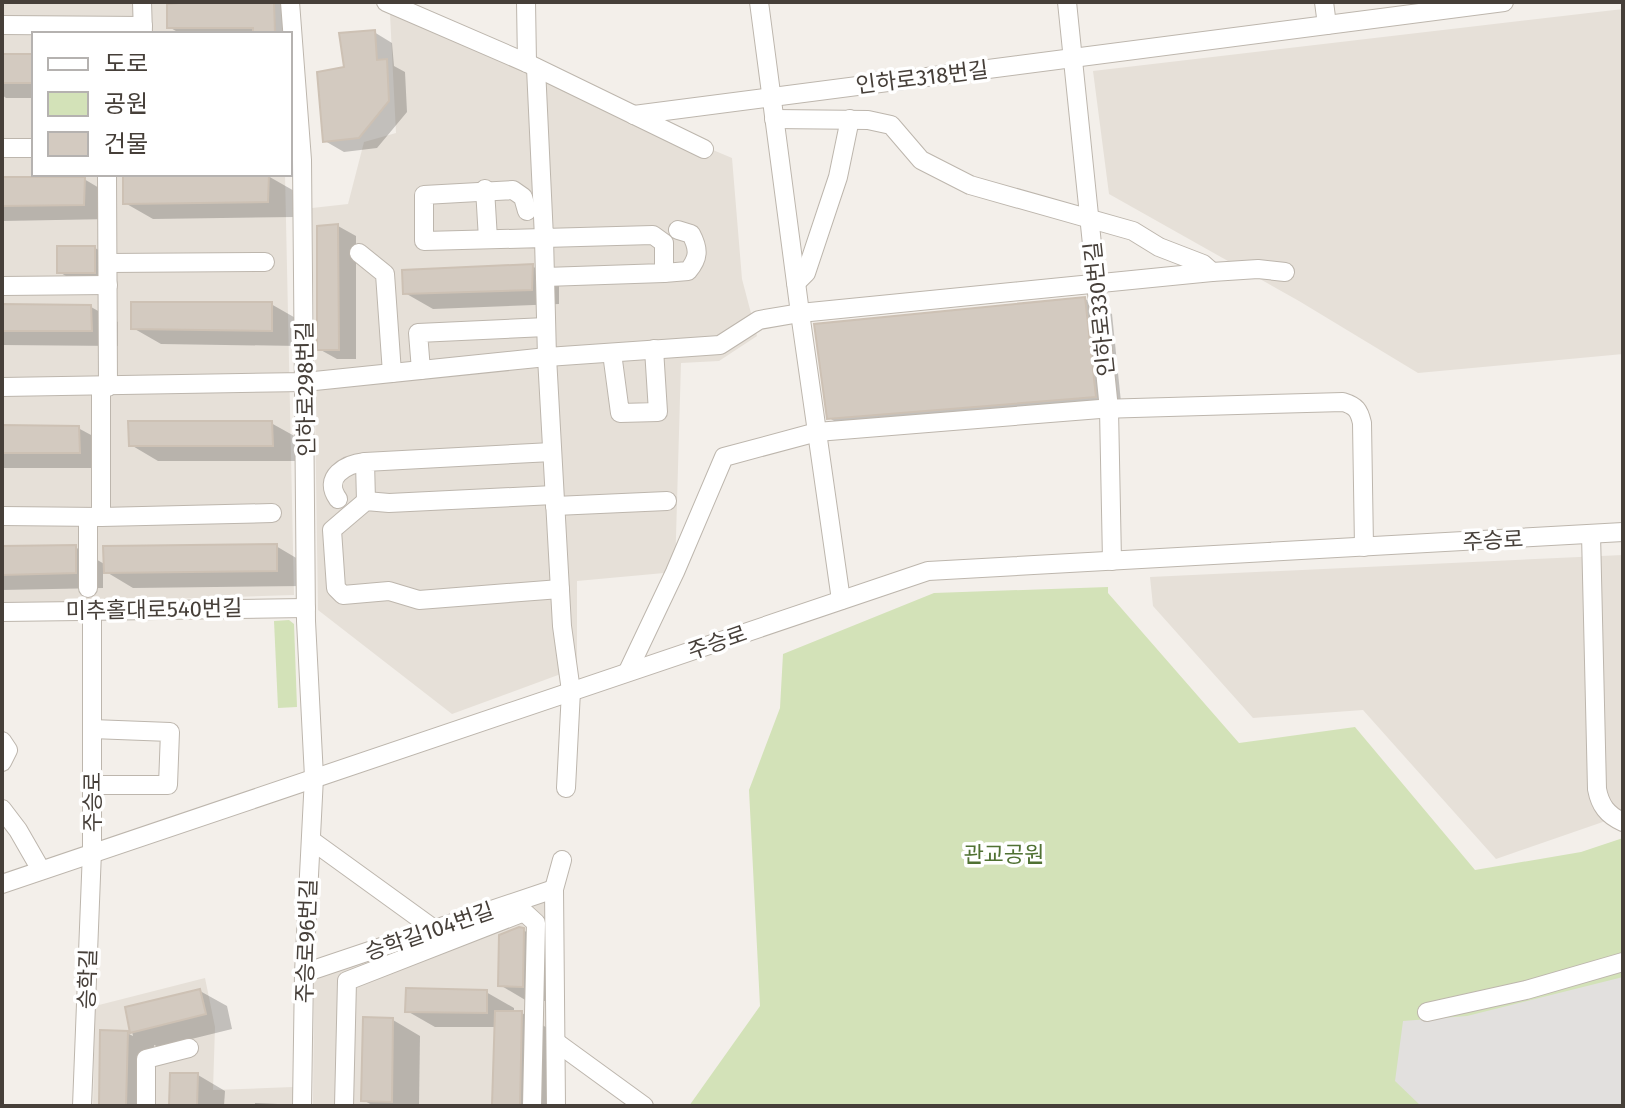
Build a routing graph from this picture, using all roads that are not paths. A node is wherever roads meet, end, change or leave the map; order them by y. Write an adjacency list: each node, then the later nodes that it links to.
1 (142, 2): 11 (street)
2 (290, 2): 12 (street, 인하로298번길)
3 (386, 2): 15 (street)
4 (526, 2): 15 (street)
5 (759, 2): 16 (street)
6 (1067, 2): 13 (street, 인하로330번길)
7 (1324, 2): 10 (street)
8 (1504, 2): 10 (street)
9 (2, 25): 11 (street)
10 (1327, 25): 13 (street)
11 (143, 30)
12 (291, 32)
13 (1073, 58): 16 (street, 인하로318번길); 27 (street, 인하로330번길)
14 (292, 59): 20 (street, 인하로298번길)
15 (531, 66): 17 (street); 29 (street)
16 (771, 97): 17 (street, 인하로318번길); 18 (street)
17 (634, 115): 23 (street)
18 (774, 119): 19 (street); 39 (street)
19 (850, 119): 27 (street); 39 (street)
20 (295, 144): 49 (street, 인하로298번길)
21 (2, 148): 22 (street)
22 (32, 148)
23 (704, 149)
24 (107, 176): 33 (street)
25 (485, 189): 26 (street); 30 (street); 30 (street)
26 (527, 211)
27 (1089, 221): 34 (street); 38 (street, 인하로330번길)
28 (678, 230): 36 (street)
29 (544, 238): 30 (street); 36 (street); 37 (street)
30 (488, 239)
31 (359, 253): 48 (street)
32 (265, 262): 33 (street)
33 (108, 263): 40 (street)
34 (1212, 272): 35 (street); 38 (street)
35 (1285, 272)
36 (664, 273): 37 (street)
37 (545, 277): 43 (street)
38 (1096, 282): 42 (street); 52 (street, 인하로330번길)
39 (796, 283): 42 (street)
40 (108, 285): 41 (street); 50 (street)
41 (2, 286)
42 (800, 313): 44 (street); 53 (street)
43 (546, 327): 46 (street); 47 (street)
44 (654, 349): 45 (street); 45 (street)
45 (612, 353): 46 (street)
46 (547, 357): 47 (street); 54 (street)
47 (421, 370): 48 (street)
48 (392, 373): 49 (street)
49 (305, 382): 50 (street); 70 (street, 인하로298번길)
50 (105, 386): 51 (street); 62 (street)
51 (2, 387)
52 (1109, 409): 53 (street); 65 (street); 66 (street, 인하로330번길)
53 (817, 432): 69 (street); 73 (street)
54 (552, 452): 55 (street); 57 (street)
55 (365, 462): 56 (street); 58 (street)
56 (338, 499)
57 (554, 500): 58 (street); 59 (street); 68 (street)
58 (366, 501): 68 (street)
59 (667, 501)
60 (272, 513): 62 (street)
61 (2, 516): 62 (street)
62 (95, 517): 67 (street)
63 (1623, 532): 64 (street, 주승로)
64 (1591, 534): 65 (street, 주승로); 82 (street)
65 (1364, 547): 66 (street, 주승로)
66 (1112, 561): 69 (street, 주승로)
67 (88, 588)
68 (560, 589): 74 (street)
69 (841, 600): 73 (street, 주승로)
70 (306, 608): 71 (street, 미추홀대로540번길); 78 (street, 인하로298번길)
71 (92, 610): 72 (street, 미추홀대로540번길); 75 (street, 주승로)
72 (2, 612)
73 (628, 671): 74 (street, 주승로)
74 (571, 691): 78 (street, 주승로); 80 (street)
75 (92, 729): 79 (street, 주승로); 79 (street)
76 (2, 741): 77 (street)
77 (2, 762)
78 (314, 777): 83 (street, 주승로96번길); 84 (street, 주승로)
79 (92, 785): 84 (street, 주승로)
80 (566, 788)
81 (2, 809): 86 (street)
82 (1623, 822)
83 (311, 840): 89 (street); 91 (street, 주승로96번길)
84 (92, 851): 86 (street, 주승로); 95 (street, 승학길)
85 (562, 860): 88 (street)
86 (41, 870): 87 (street, 주승로)
87 (2, 884)
88 (554, 889): 89 (street, 승학길104번길); 93 (street)
89 (440, 936): 91 (street, 승학길104번길); 98 (street); 99 (street)
90 (1623, 962): 92 (street)
91 (304, 973): 97 (street, 주승로96번길)
92 (1427, 1012)
93 (556, 1042): 100 (street); 101 (street)
94 (189, 1048): 96 (street)
95 (82, 1106)
96 (146, 1106)
97 (302, 1106)
98 (344, 1106)
99 (532, 1106)
100 (556, 1106)
101 (644, 1106)

